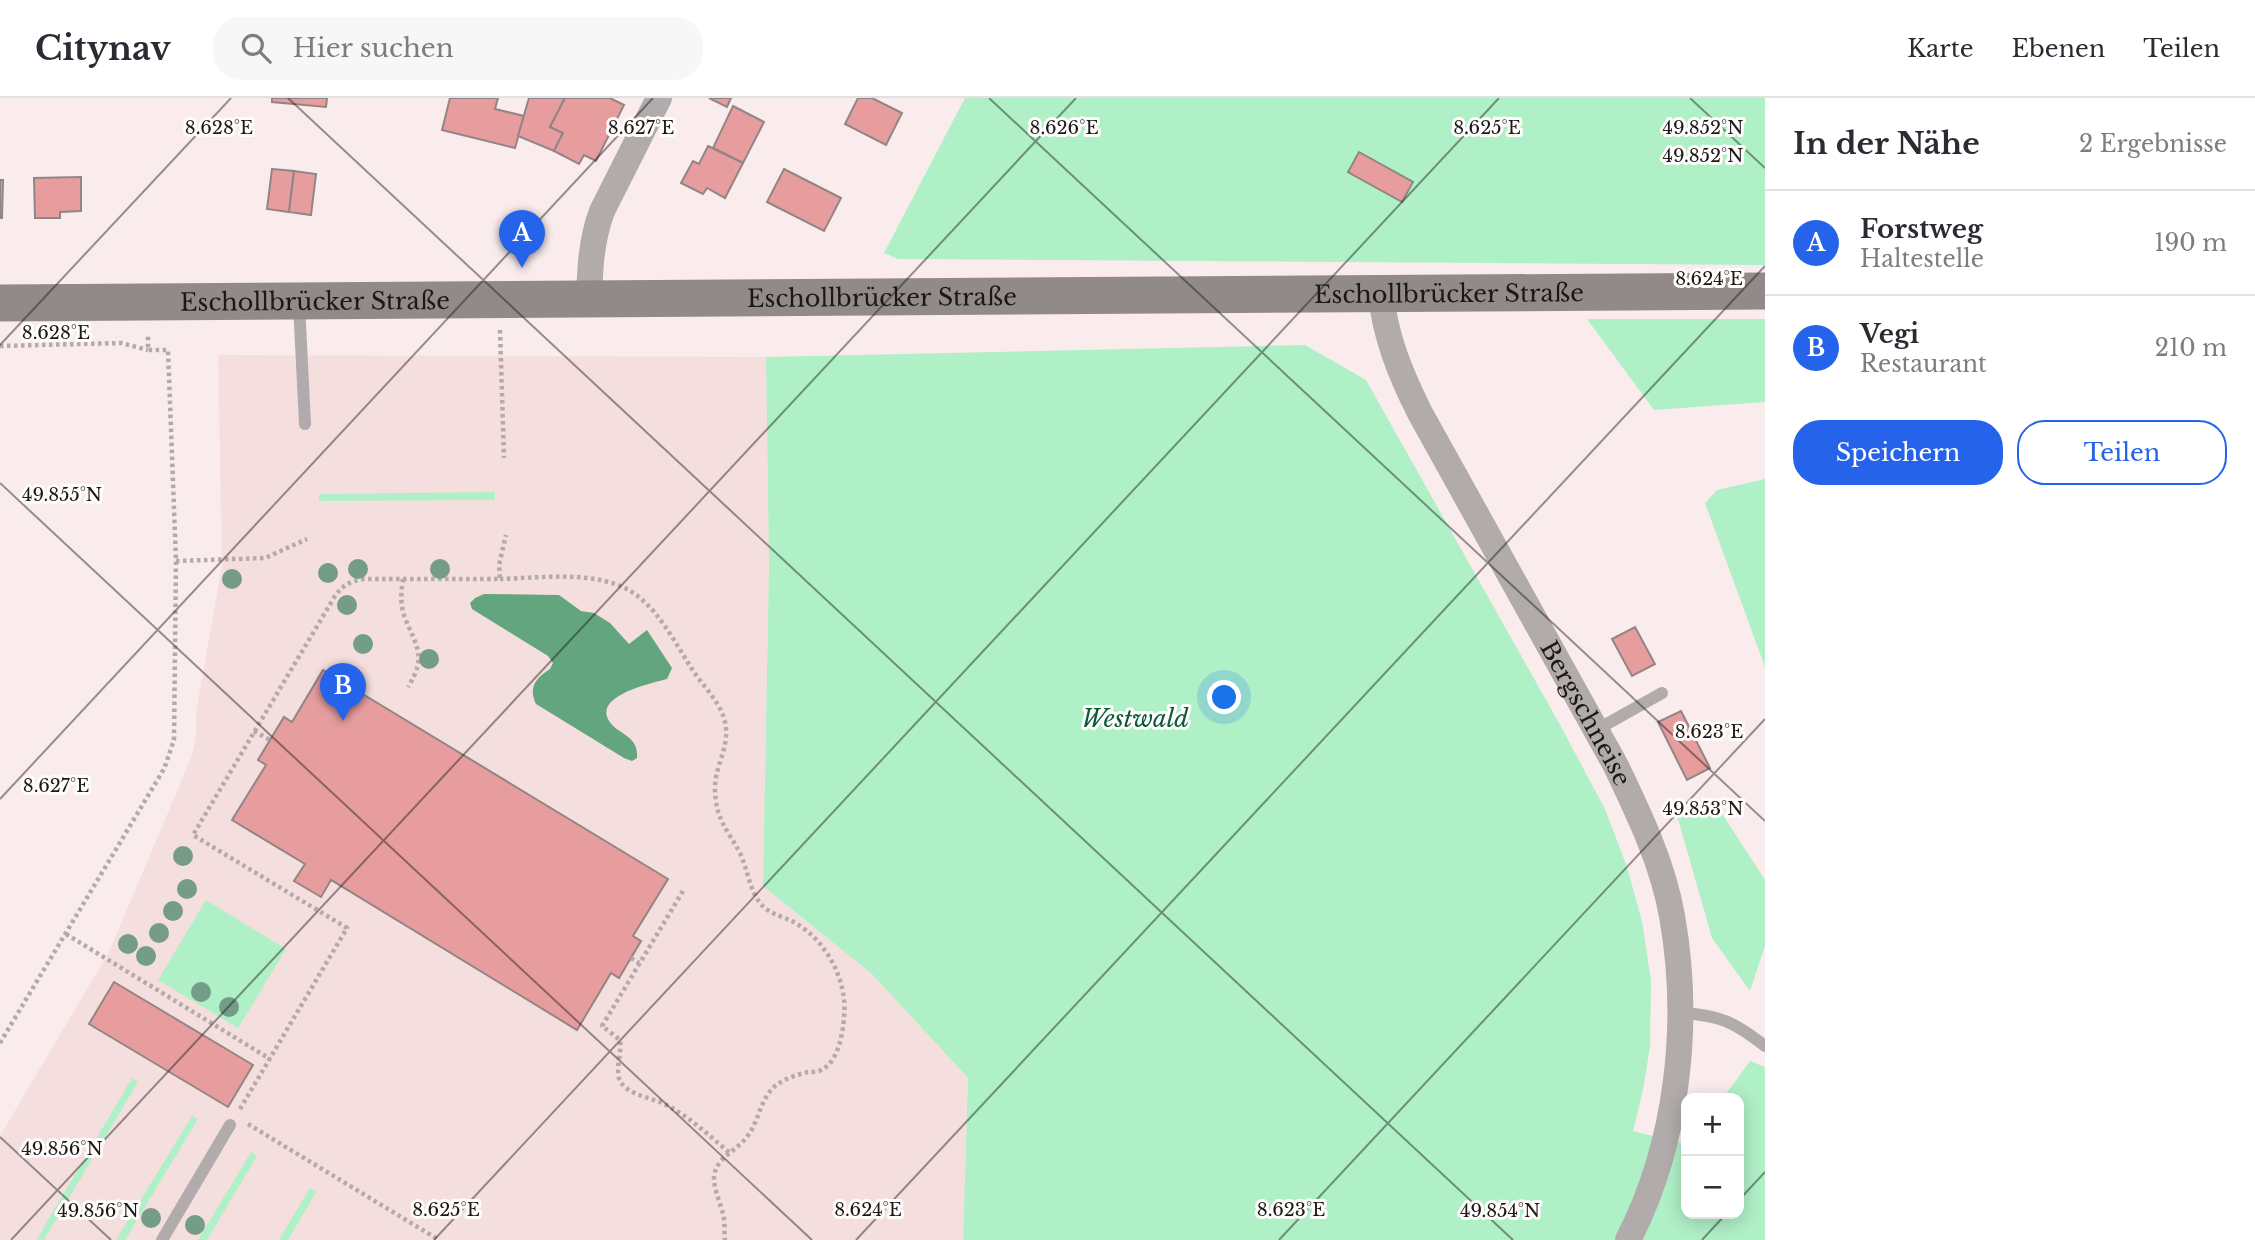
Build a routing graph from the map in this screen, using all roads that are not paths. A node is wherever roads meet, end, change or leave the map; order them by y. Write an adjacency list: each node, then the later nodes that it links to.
1 (659, 98): 5 (street)
2 (1765, 291): 3 (main road, Eschollbrücker Straße)
3 (1381, 294): 5 (main road, Eschollbrücker Straße); 9 (street, Bergschneise)
4 (299, 300): 5 (main road, Eschollbrücker Straße); 6 (main road, Eschollbrücker Straße); 7 (lane)
5 (589, 300)
6 (0, 303)
7 (305, 424)
8 (1662, 693): 9 (lane)
9 (1596, 730): 10 (street, Bergschneise)
10 (1681, 1013): 11 (lane); 14 (street, Bergschneise)
11 (1765, 1046)
12 (233, 1121): 13 (lane)
13 (162, 1240)
14 (1628, 1240)

